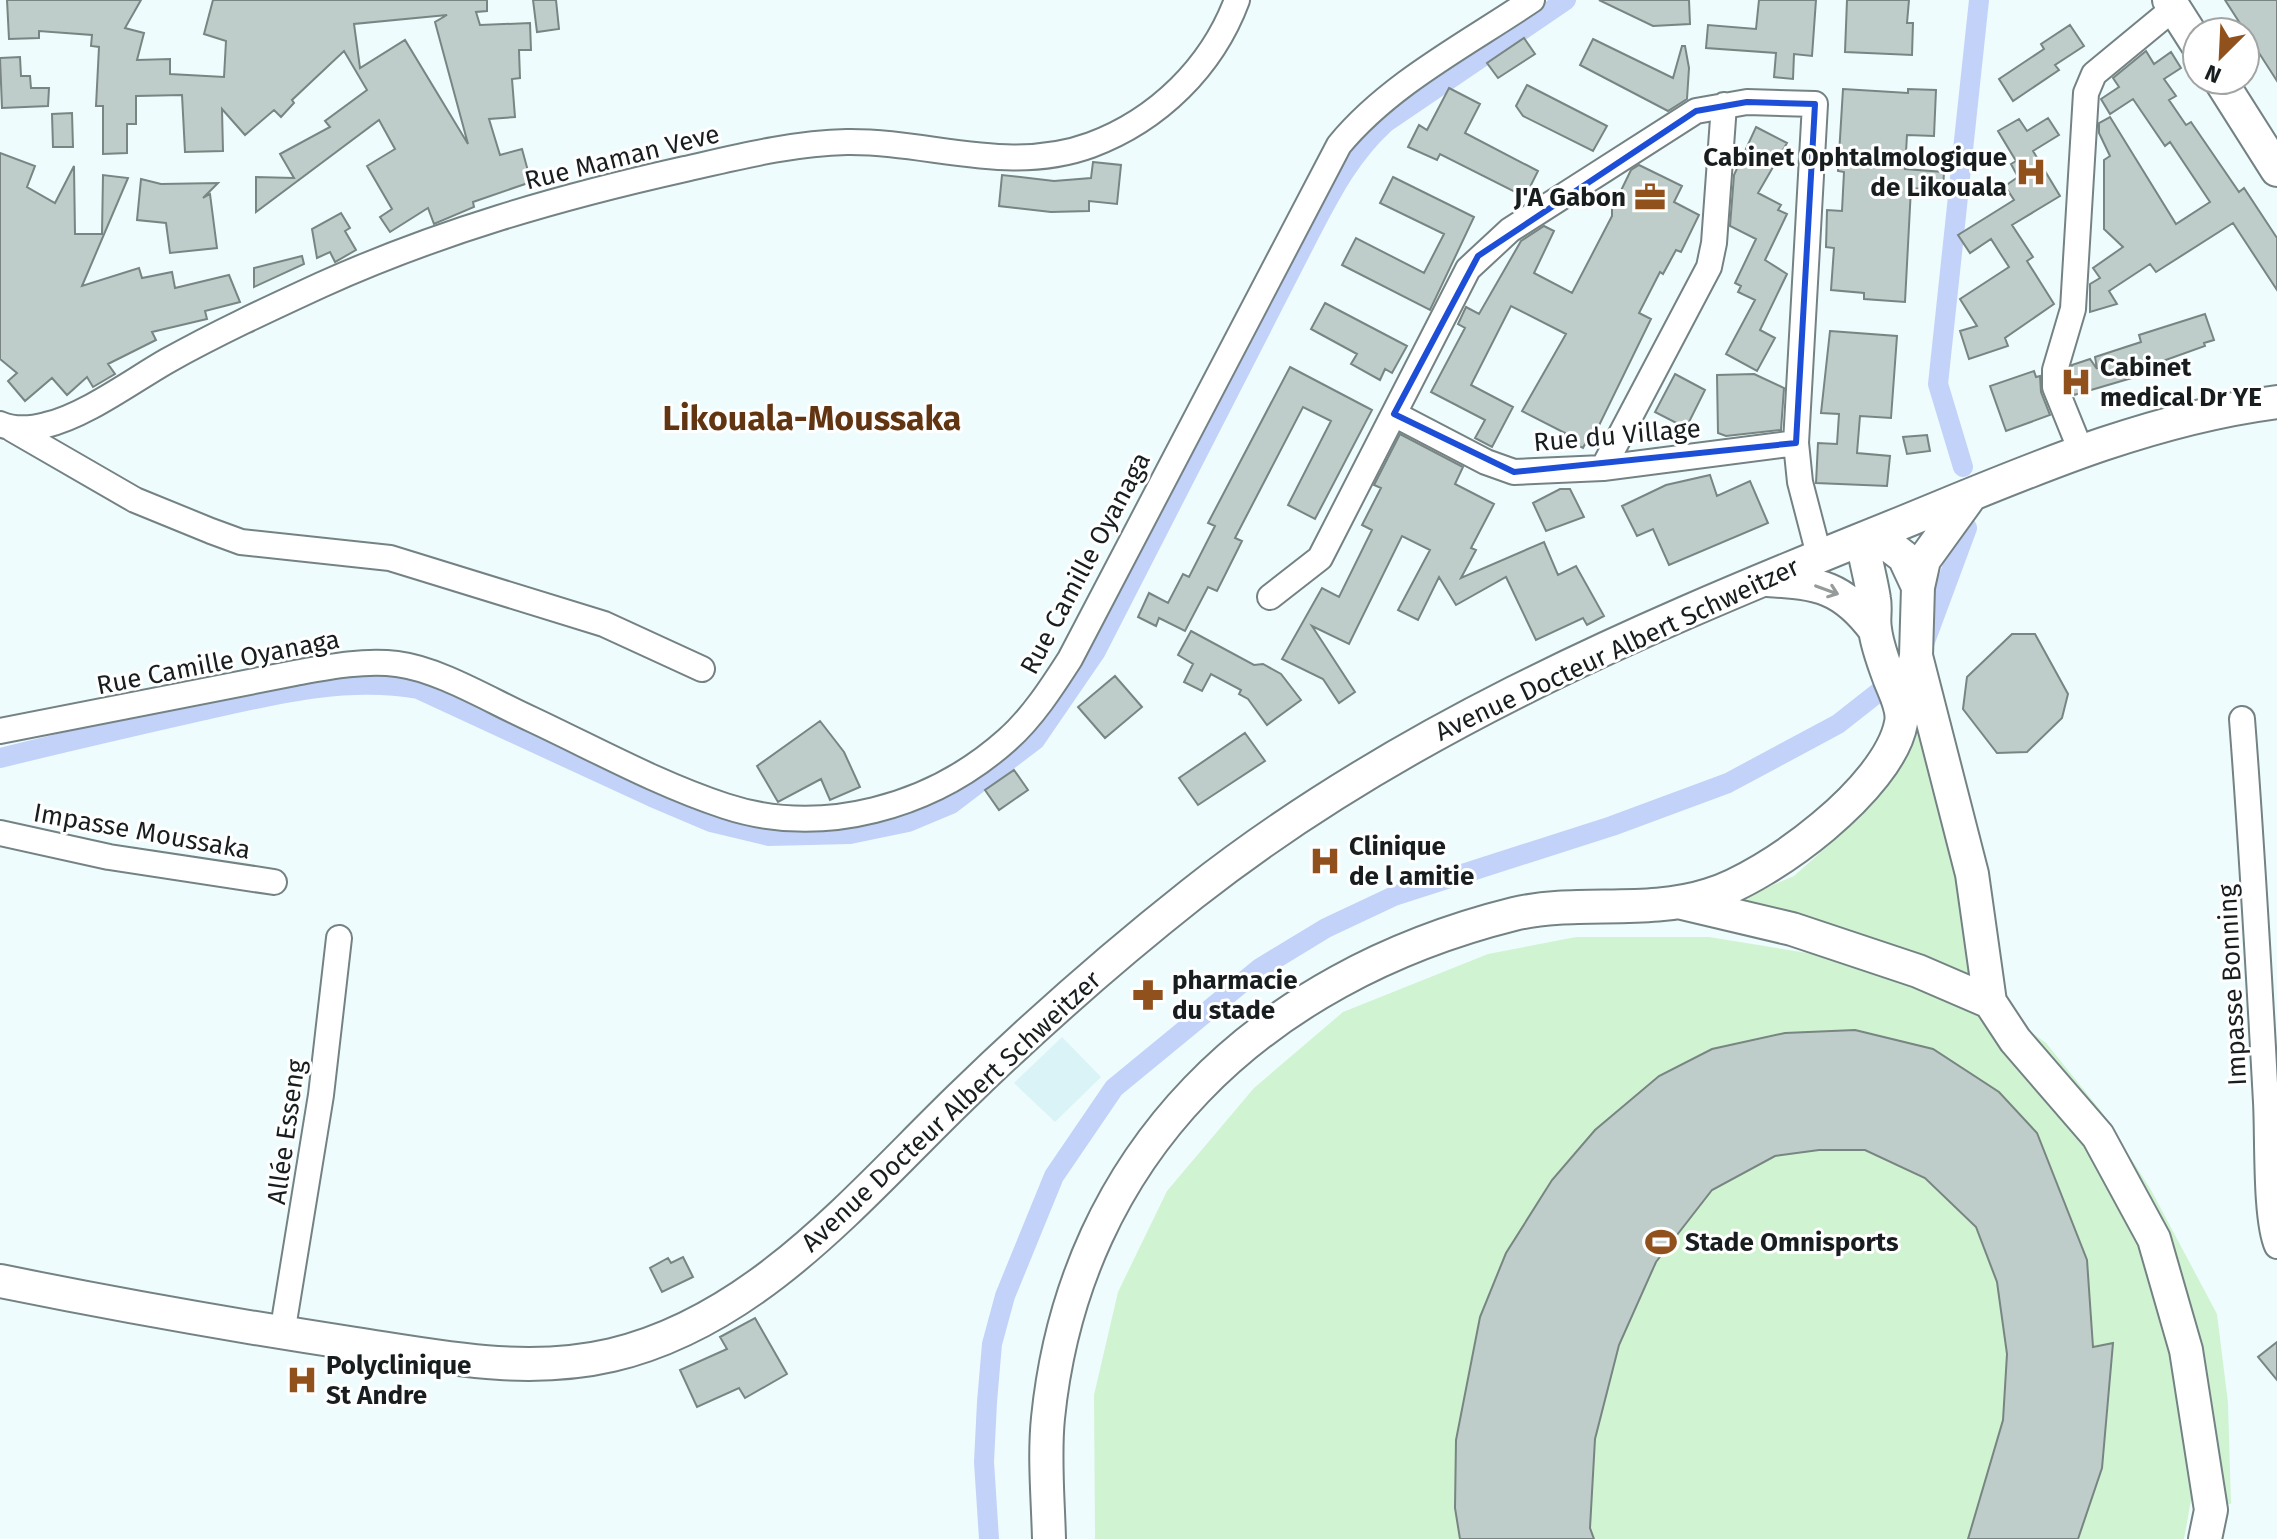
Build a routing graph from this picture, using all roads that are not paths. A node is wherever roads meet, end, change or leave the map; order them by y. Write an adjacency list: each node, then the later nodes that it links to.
1 (1237, 0): 9 (street, Rue Maman Veve)
2 (1532, 0): 24 (street, Rue Camille Oyanaga)
3 (2172, 4): 11 (street)
4 (2230, 96): 6 (main road)
5 (1724, 105): 8 (street); 10 (street); 12 (street)
6 (2277, 170)
7 (2277, 402): 11 (main road, Avenue Docteur Albert Schweitzer)
8 (1394, 414): 12 (street, Rue du Village); 18 (street)
9 (6, 426): 21 (street)
10 (1796, 443): 12 (street, Rue du Village); 15 (street)
11 (2081, 451): 13 (main road, Avenue Docteur Albert Schweitzer)
12 (1603, 468)
13 (1973, 493): 14 (main road, Avenue Docteur Albert Schweitzer); 17 (main road)
14 (1868, 537): 15 (main road, Avenue Docteur Albert Schweitzer); 17 (main road); 19 (main road)
15 (1819, 555): 16 (main road, Avenue Docteur Albert Schweitzer)
16 (1764, 580): 19 (main road, one-way to 19); 32 (main road, Avenue Docteur Albert Schweitzer)
17 (1918, 587): 20 (main road)
18 (1270, 597)
19 (1875, 630): 22 (main road)
20 (1916, 656): 22 (main road); 29 (main road)
21 (702, 669)
22 (1901, 708): 27 (main road)
23 (2242, 719): 30 (street, Impasse Bonning)
24 (0, 731)
25 (0, 833): 26 (street, Impasse Moussaka)
26 (274, 882)
27 (1681, 902): 29 (main road); 33 (main road)
28 (339, 938): 32 (street, Allée Esseng)
29 (1990, 1002): 34 (main road)
30 (2277, 1246)
31 (0, 1281): 32 (main road, Avenue Docteur Albert Schweitzer)
32 (282, 1334)
33 (1049, 1539)
34 (2205, 1539)

